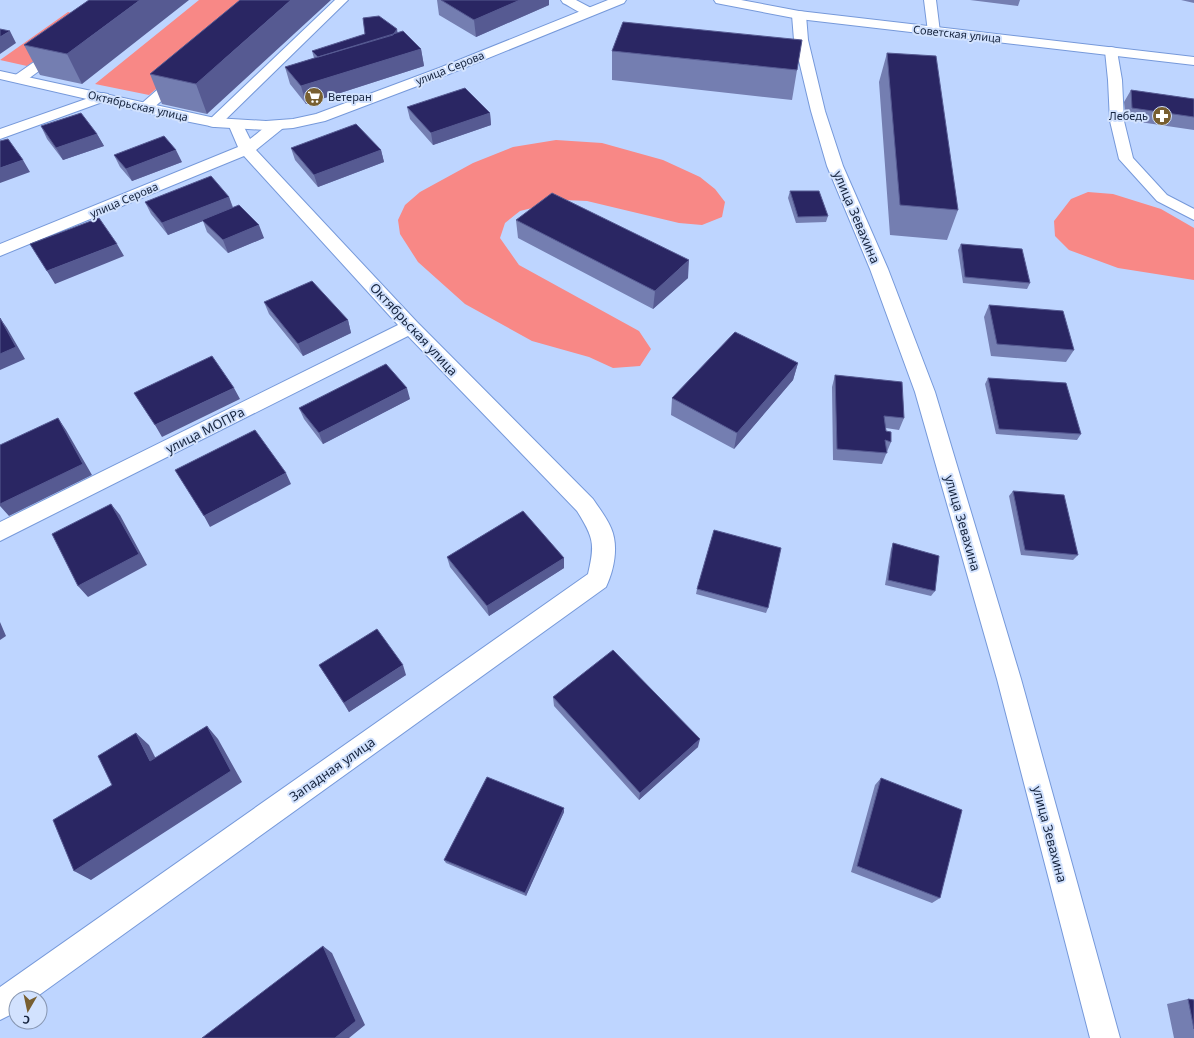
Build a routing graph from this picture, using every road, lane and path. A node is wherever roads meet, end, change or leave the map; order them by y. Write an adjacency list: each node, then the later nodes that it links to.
1 (342, 0): 17 (lane)
2 (567, 0): 6 (lane)
3 (619, 0): 6 (street, улица Серова)
4 (721, 0): 7 (street, Советская улица)
5 (930, 0): 8 (lane)
6 (589, 12): 19 (street, улица Серова)
7 (799, 15): 8 (street, Советская улица); 28 (street, улица Зевахина)
8 (934, 32): 10 (street, Советская улица)
9 (68, 44): 14 (lane)
10 (1111, 51): 11 (street, Советская улица); 22 (lane)
11 (1194, 61)
12 (187, 72): 16 (lane)
13 (0, 75): 14 (street, Октябрьская улица)
14 (19, 79): 15 (street, Октябрьская улица)
15 (103, 97): 16 (street, Октябрьская улица); 20 (street)
16 (146, 108): 17 (street, Октябрьская улица)
17 (214, 123): 18 (street, Октябрьская улица)
18 (237, 126): 19 (street, Октябрьская улица); 21 (street, Октябрьская улица)
19 (277, 126): 21 (street, улица Серова)
20 (0, 134)
21 (247, 149): 23 (street, улица Серова); 24 (street, Октябрьская улица)
22 (1194, 215)
23 (0, 250)
24 (410, 327): 25 (street, Октябрьская улица); 26 (street, улица МОПРа)
25 (585, 505): 27 (street, Западная улица)
26 (0, 532)
27 (0, 1005)
28 (1105, 1038)

